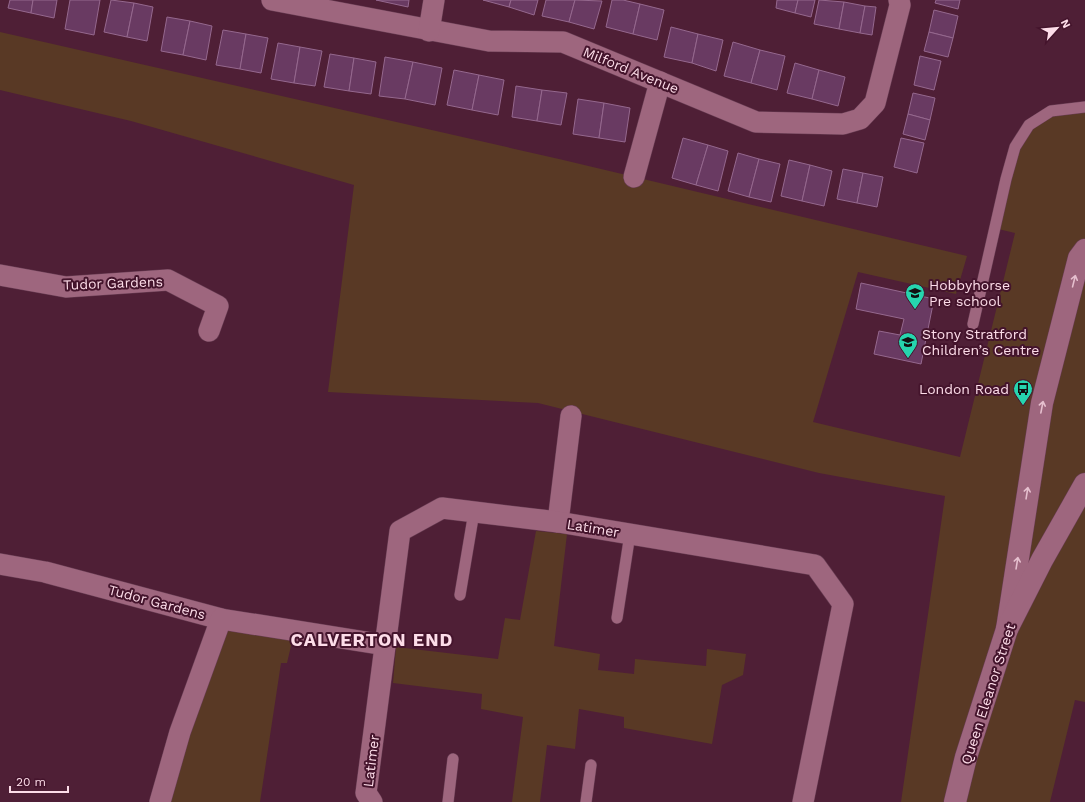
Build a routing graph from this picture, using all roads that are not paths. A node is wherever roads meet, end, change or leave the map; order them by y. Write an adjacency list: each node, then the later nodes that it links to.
1 (272, 0): 4 (street, Milford Avenue)
2 (434, 0): 4 (street)
3 (899, 0): 5 (street, Milford Avenue)
4 (429, 31): 5 (street, Milford Avenue)
5 (660, 82): 7 (street)
6 (1085, 107): 10 (lane)
7 (634, 177)
8 (1085, 250): 21 (street, one-way to 8)
9 (0, 276): 11 (street, Tudor Gardens)
10 (973, 324)
11 (209, 331)
12 (571, 416): 15 (street)
13 (1085, 484): 21 (street, Queen Eleanor Street)
14 (474, 512): 15 (street, Latimer); 18 (lane); 22 (street, Latimer)
15 (558, 522): 16 (street, Latimer)
16 (630, 534): 19 (lane); 29 (street, Latimer)
17 (0, 564): 20 (street, Tudor Gardens)
18 (460, 595)
19 (617, 618)
20 (221, 619): 22 (street, Tudor Gardens); 25 (street, Tudor Gardens)
21 (1007, 629): 30 (street, Queen Eleanor Street)
22 (385, 646): 26 (street, Latimer)
23 (453, 759): 27 (lane)
24 (591, 765): 28 (lane)
25 (160, 802)
26 (372, 802)
27 (448, 802)
28 (586, 802)
29 (803, 802)
30 (955, 802)

